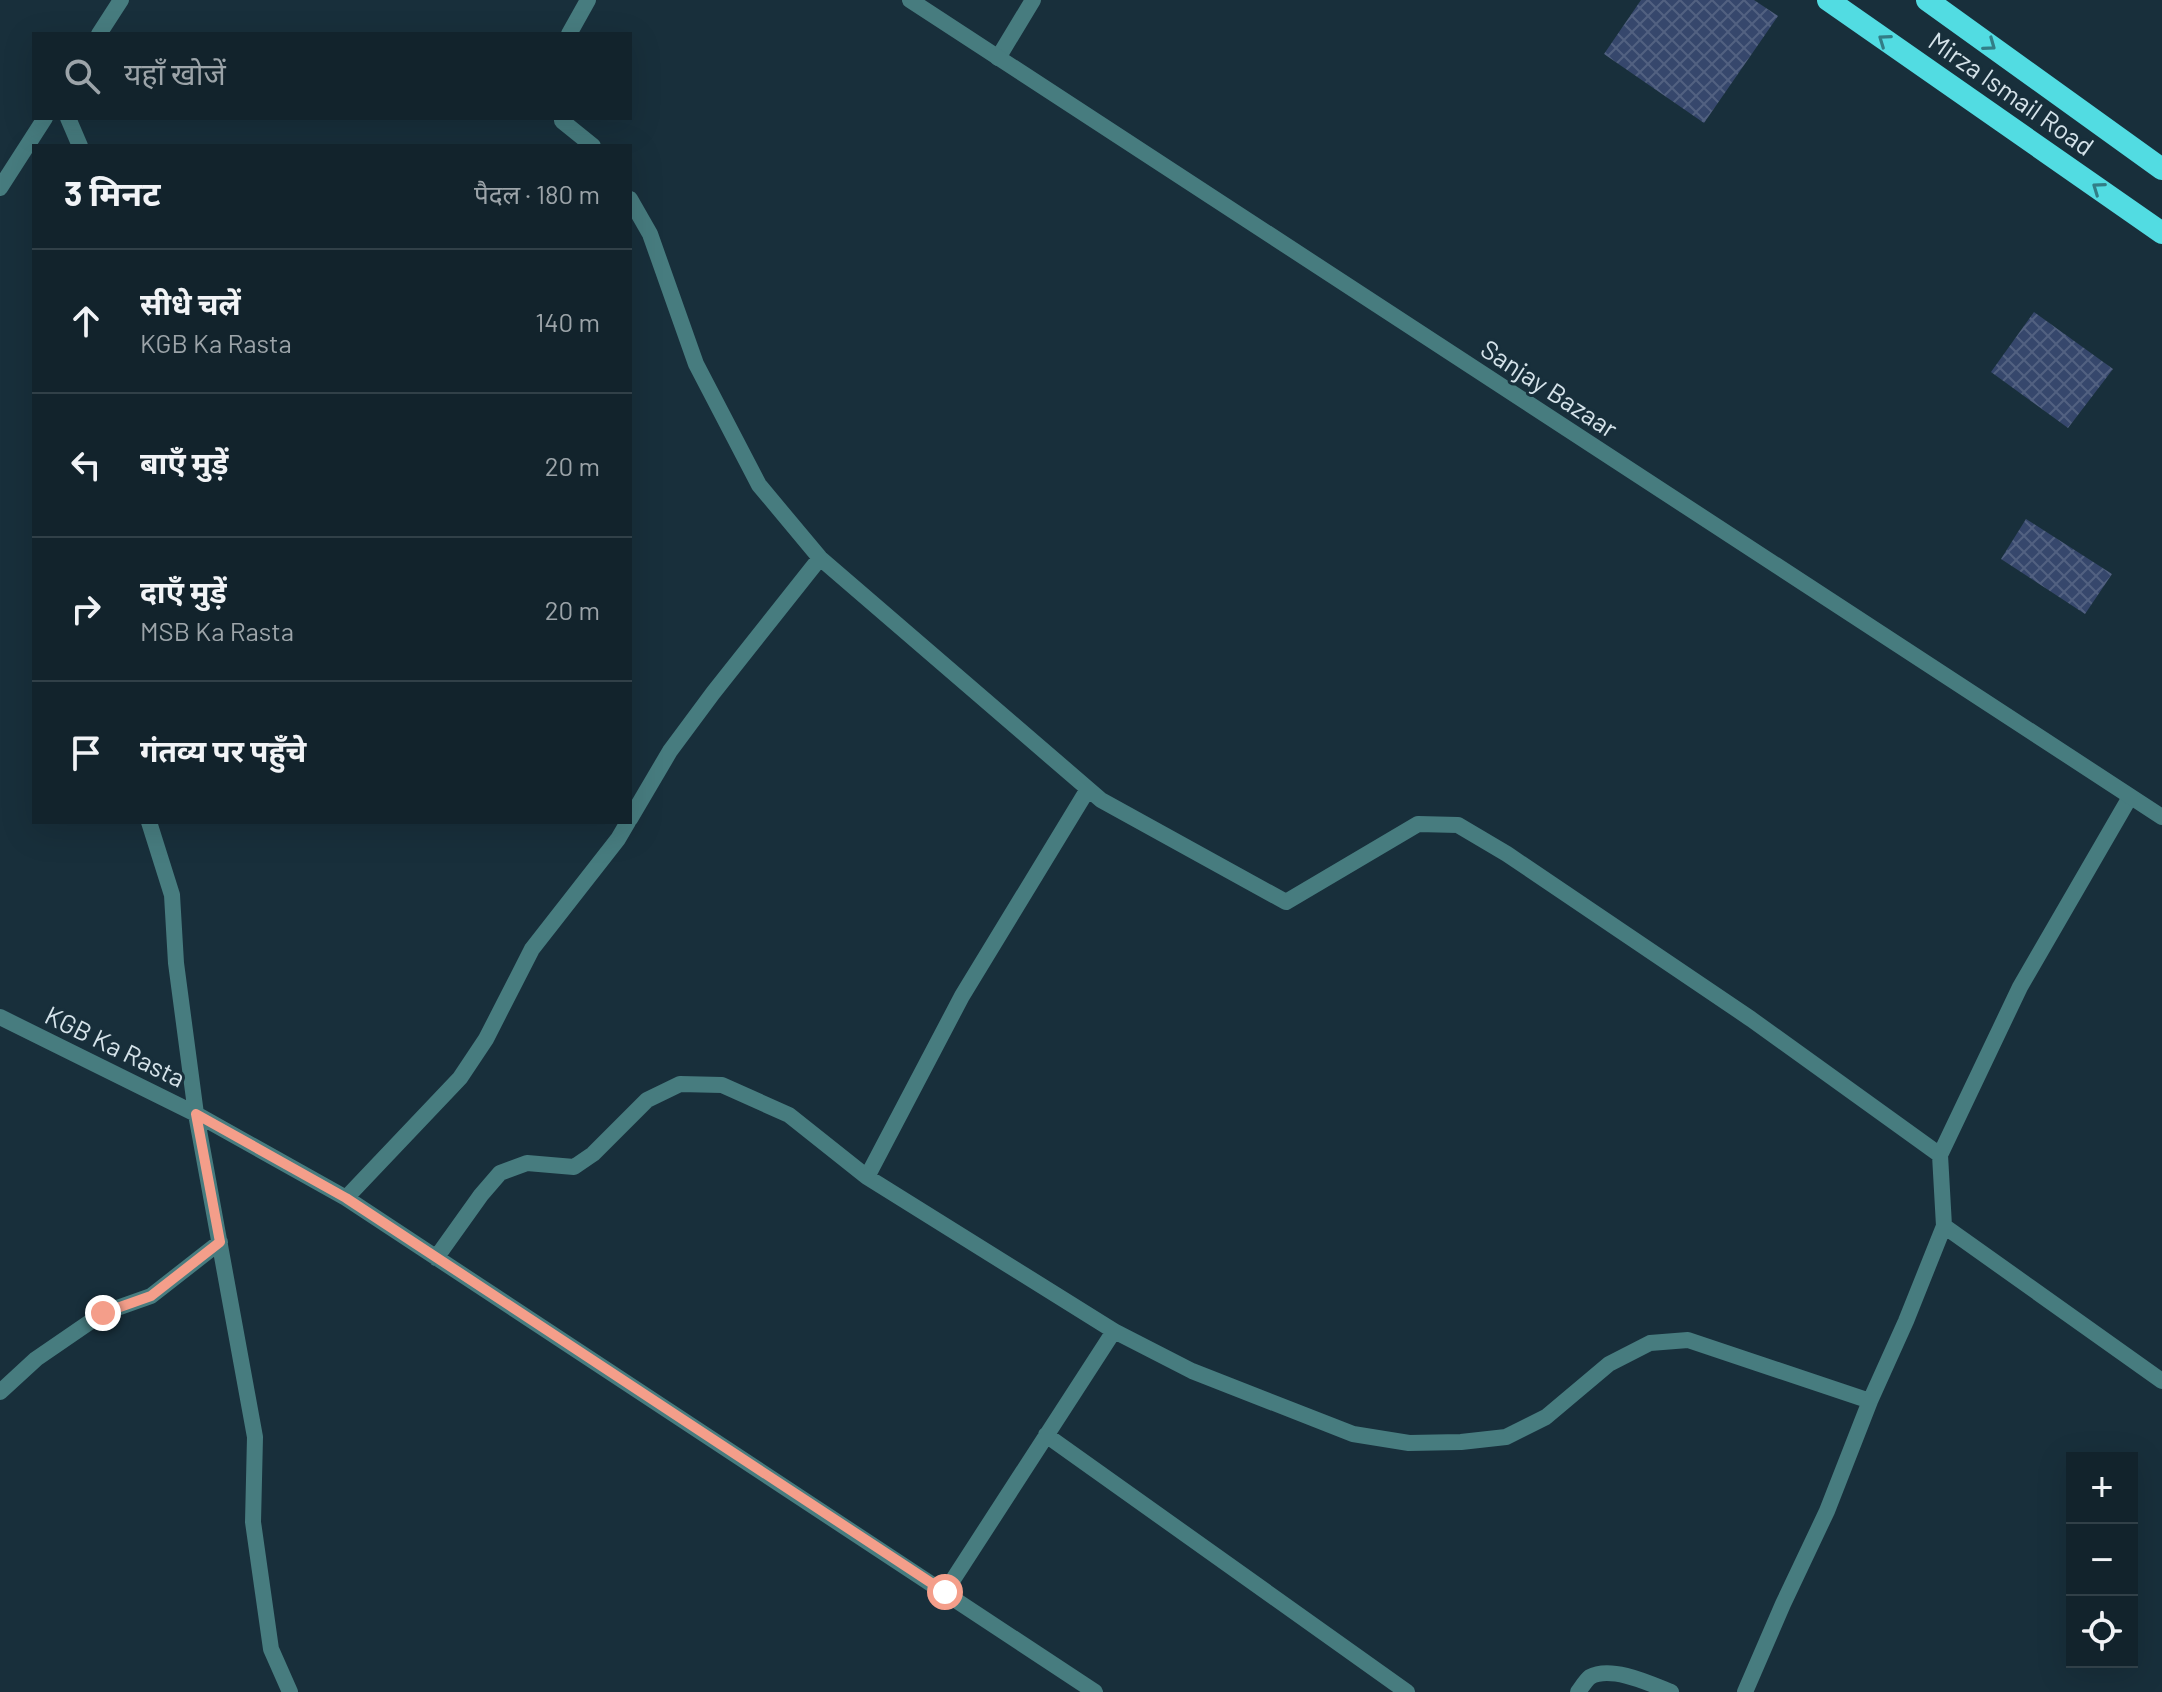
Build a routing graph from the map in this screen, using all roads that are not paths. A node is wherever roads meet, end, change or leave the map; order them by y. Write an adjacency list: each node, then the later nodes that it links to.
1 (121, 0): 7 (street)
2 (588, 0): 8 (street)
3 (910, 0): 9 (street, Sanjay Bazaar)
4 (1033, 0): 9 (street)
5 (1828, 0): 18 (highway, Mirza Ismail Road, one-way to 5)
6 (1927, 0): 15 (highway, Mirza Ismail Road, one-way to 15)
7 (100, 32)
8 (570, 32)
9 (998, 58): 21 (street, Sanjay Bazaar)
10 (44, 120): 16 (street)
11 (69, 120): 13 (street)
12 (562, 120): 14 (street)
13 (79, 144)
14 (591, 144)
15 (2162, 169)
16 (0, 188)
17 (632, 202): 19 (street)
18 (2162, 233)
19 (820, 558): 20 (street); 22 (street)
20 (1088, 789): 28 (street); 29 (street)
21 (2130, 797): 23 (street, Sanjay Bazaar); 28 (street)
22 (632, 815)
23 (2162, 817)
24 (150, 824): 27 (street)
25 (627, 824): 30 (street)
26 (0, 1017): 27 (street, KGB Ka Rasta)
27 (196, 1114): 30 (street, KGB Ka Rasta); 32 (street)
28 (1940, 1155): 31 (street)
29 (867, 1177): 33 (street); 34 (street)
30 (346, 1198): 33 (street, KGB Ka Rasta)
31 (1944, 1226): 35 (street); 37 (street)
32 (220, 1242): 36 (street); 40 (street)
33 (436, 1258): 39 (street, KGB Ka Rasta)
34 (1114, 1331): 37 (street); 38 (street)
35 (2162, 1381)
36 (0, 1392)
37 (1870, 1401): 45 (street)
38 (1046, 1435): 39 (street); 42 (street)
39 (945, 1592): 41 (street, KGB Ka Rasta)
40 (290, 1692)
41 (1094, 1692)
42 (1407, 1692)
43 (1578, 1692): 44 (street)
44 (1671, 1692)
45 (1745, 1692)

